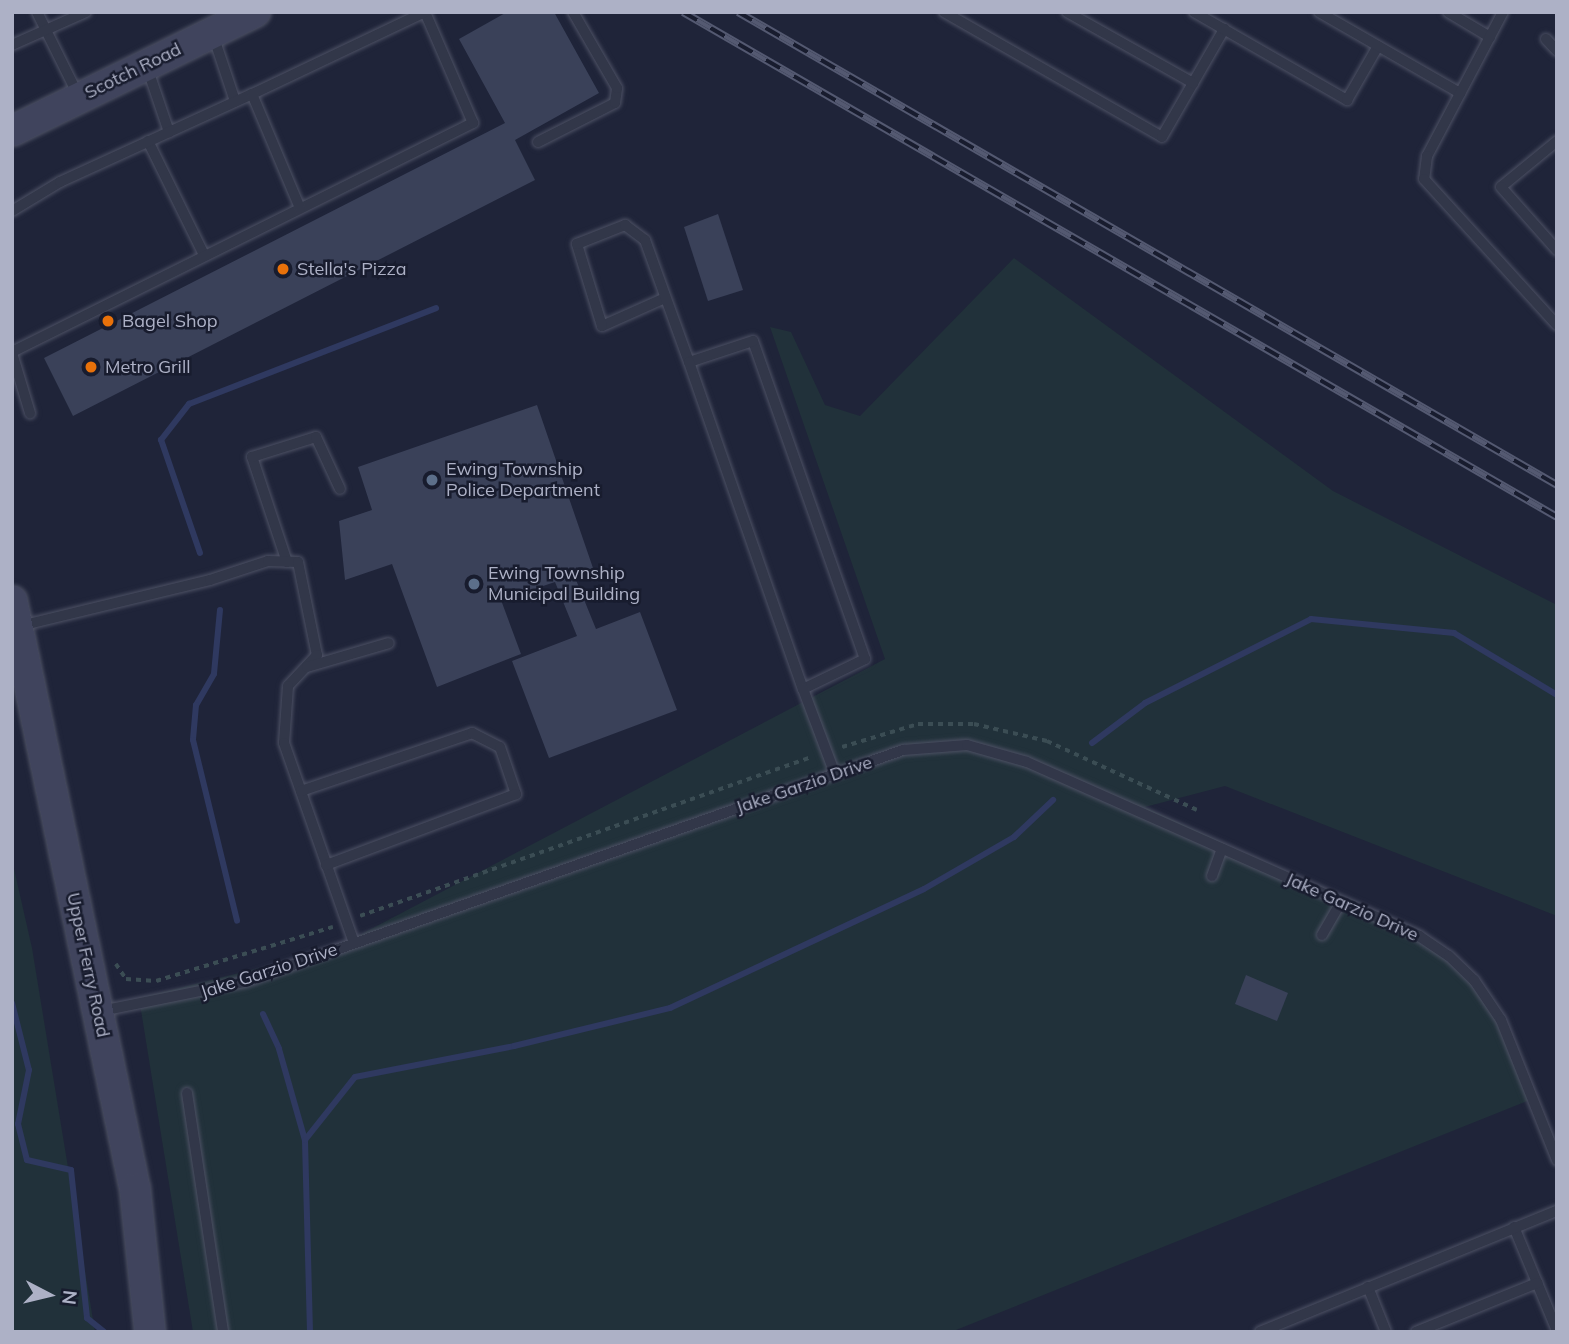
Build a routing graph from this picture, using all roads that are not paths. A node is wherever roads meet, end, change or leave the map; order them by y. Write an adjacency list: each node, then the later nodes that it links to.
1 (37, 12): 13 (lane)
2 (86, 12): 13 (lane)
3 (255, 12): 14 (main road, Scotch Road)
4 (425, 12): 22 (lane); 31 (lane)
5 (573, 12): 30 (lane)
6 (944, 12): 21 (lane)
7 (1067, 12): 21 (lane)
8 (1194, 12): 12 (lane)
9 (1319, 12): 18 (lane)
10 (1448, 12): 15 (lane)
11 (1503, 12): 15 (lane)
12 (1224, 29): 18 (lane); 21 (lane)
13 (46, 30): 17 (lane); 24 (lane)
14 (212, 33): 20 (main road, Scotch Road); 25 (lane)
15 (1490, 37): 23 (lane)
16 (1546, 39): 19 (lane)
17 (12, 45)
18 (1378, 46): 23 (lane)
19 (1557, 51)
20 (146, 65): 24 (main road, Scotch Road); 27 (lane)
21 (1193, 83)
22 (252, 93): 25 (lane); 31 (lane)
23 (1460, 93): 36 (lane)
24 (80, 97): 26 (main road, Scotch Road)
25 (236, 101): 27 (lane)
26 (12, 131)
27 (169, 132): 28 (lane)
28 (148, 141): 32 (lane); 34 (lane)
29 (1557, 141): 33 (lane)
30 (538, 142)
31 (300, 208): 34 (lane)
32 (12, 211)
33 (1557, 250)
34 (204, 255): 37 (lane)
35 (664, 298): 35 (lane); 38 (lane)
36 (1557, 325)
37 (12, 353): 39 (lane)
38 (689, 362): 45 (lane); 45 (lane)
39 (30, 413)
40 (340, 489): 41 (lane)
41 (287, 562): 42 (lane); 44 (lane)
42 (15, 614): 54 (main road, Upper Ferry Road)
43 (389, 643): 44 (lane)
44 (304, 668): 47 (lane)
45 (803, 689): 46 (lane)
46 (835, 774): 48 (lane, Jake Garzio Drive); 53 (lane, Jake Garzio Drive)
47 (301, 791): 49 (lane); 49 (lane)
48 (1222, 849): 50 (lane); 51 (lane, Jake Garzio Drive)
49 (326, 865): 53 (lane)
50 (1212, 876)
51 (1341, 902): 52 (lane); 56 (lane, Jake Garzio Drive)
52 (1322, 935)
53 (354, 943): 54 (lane, Jake Garzio Drive)
54 (98, 1012): 62 (main road, Upper Ferry Road)
55 (187, 1093): 63 (lane)
56 (1557, 1160)
57 (1557, 1210): 58 (lane)
58 (1514, 1227): 59 (lane); 60 (lane)
59 (1537, 1283): 61 (lane); 66 (lane)
60 (1368, 1287): 64 (lane); 65 (lane)
61 (1557, 1331)
62 (150, 1332)
63 (223, 1332)
64 (1260, 1332)
65 (1385, 1332)
66 (1416, 1332)

